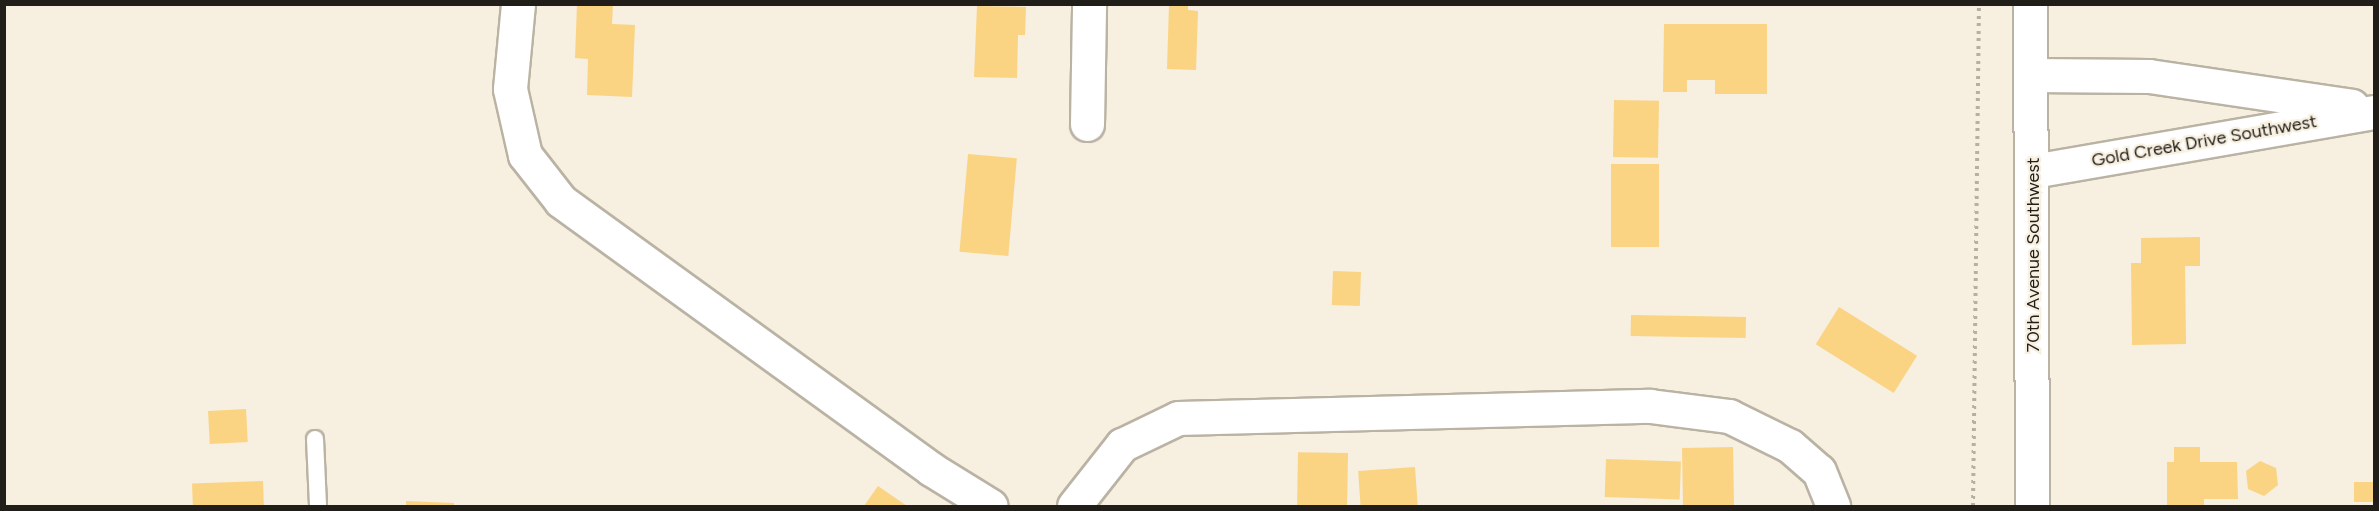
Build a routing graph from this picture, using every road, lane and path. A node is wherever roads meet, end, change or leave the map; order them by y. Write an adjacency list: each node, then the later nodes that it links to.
1 (518, 4): 11 (street)
2 (1089, 4): 7 (street)
3 (1979, 4): 14 (path)
4 (2030, 4): 5 (street, 70th Avenue Southwest)
5 (2032, 75): 6 (street, Gold Creek Drive Southwest); 8 (street, 70th Avenue Southwest)
6 (2374, 110): 8 (street, Gold Creek Drive Southwest)
7 (1088, 124)
8 (2033, 171): 15 (street, 70th Avenue Southwest)
9 (315, 440): 10 (lane)
10 (318, 507)
11 (991, 507)
12 (1074, 507): 13 (street)
13 (1833, 507)
14 (1973, 507)
15 (2032, 507)

